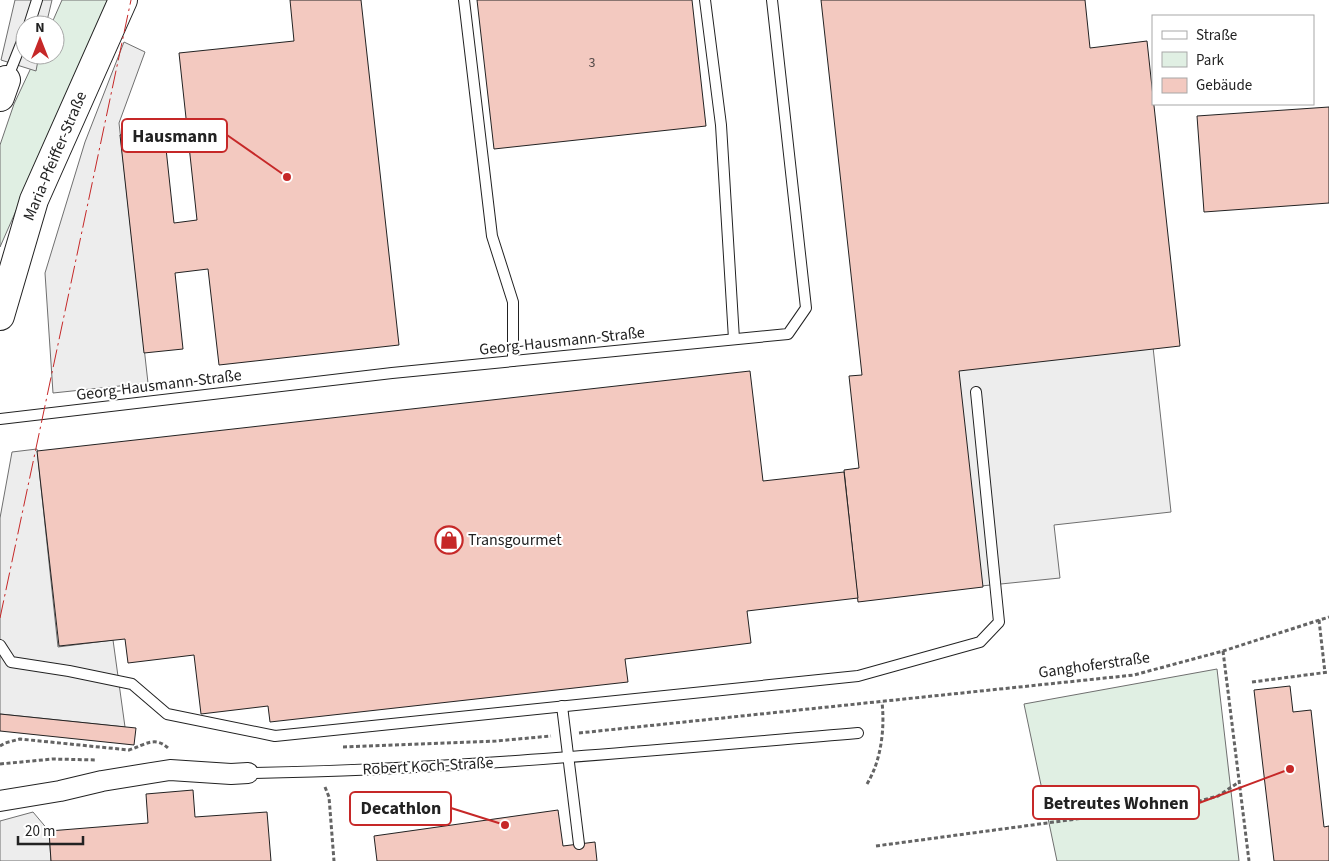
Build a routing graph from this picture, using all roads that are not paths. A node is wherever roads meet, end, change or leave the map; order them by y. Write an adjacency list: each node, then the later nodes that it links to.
1 (37, 0): 6 (lane)
2 (123, 0): 9 (main road, Maria-Pfeiffer-Straße)
3 (464, 0): 11 (lane)
4 (705, 0): 10 (lane)
5 (772, 0): 10 (lane, Georg-Hausmann-Straße)
6 (32, 15)
7 (15, 59): 8 (lane)
8 (3, 88)
9 (0, 316)
10 (734, 339): 11 (lane, Georg-Hausmann-Straße)
11 (513, 361): 13 (lane, Georg-Hausmann-Straße)
12 (976, 392): 15 (lane)
13 (0, 419)
14 (0, 645): 15 (lane)
15 (562, 706): 17 (lane)
16 (858, 733): 17 (lane, Robert Koch-Straße)
17 (568, 756): 18 (lane, Robert Koch-Straße); 20 (lane)
18 (248, 773): 19 (street, Robert Koch-Straße)
19 (0, 801)
20 (579, 844)

